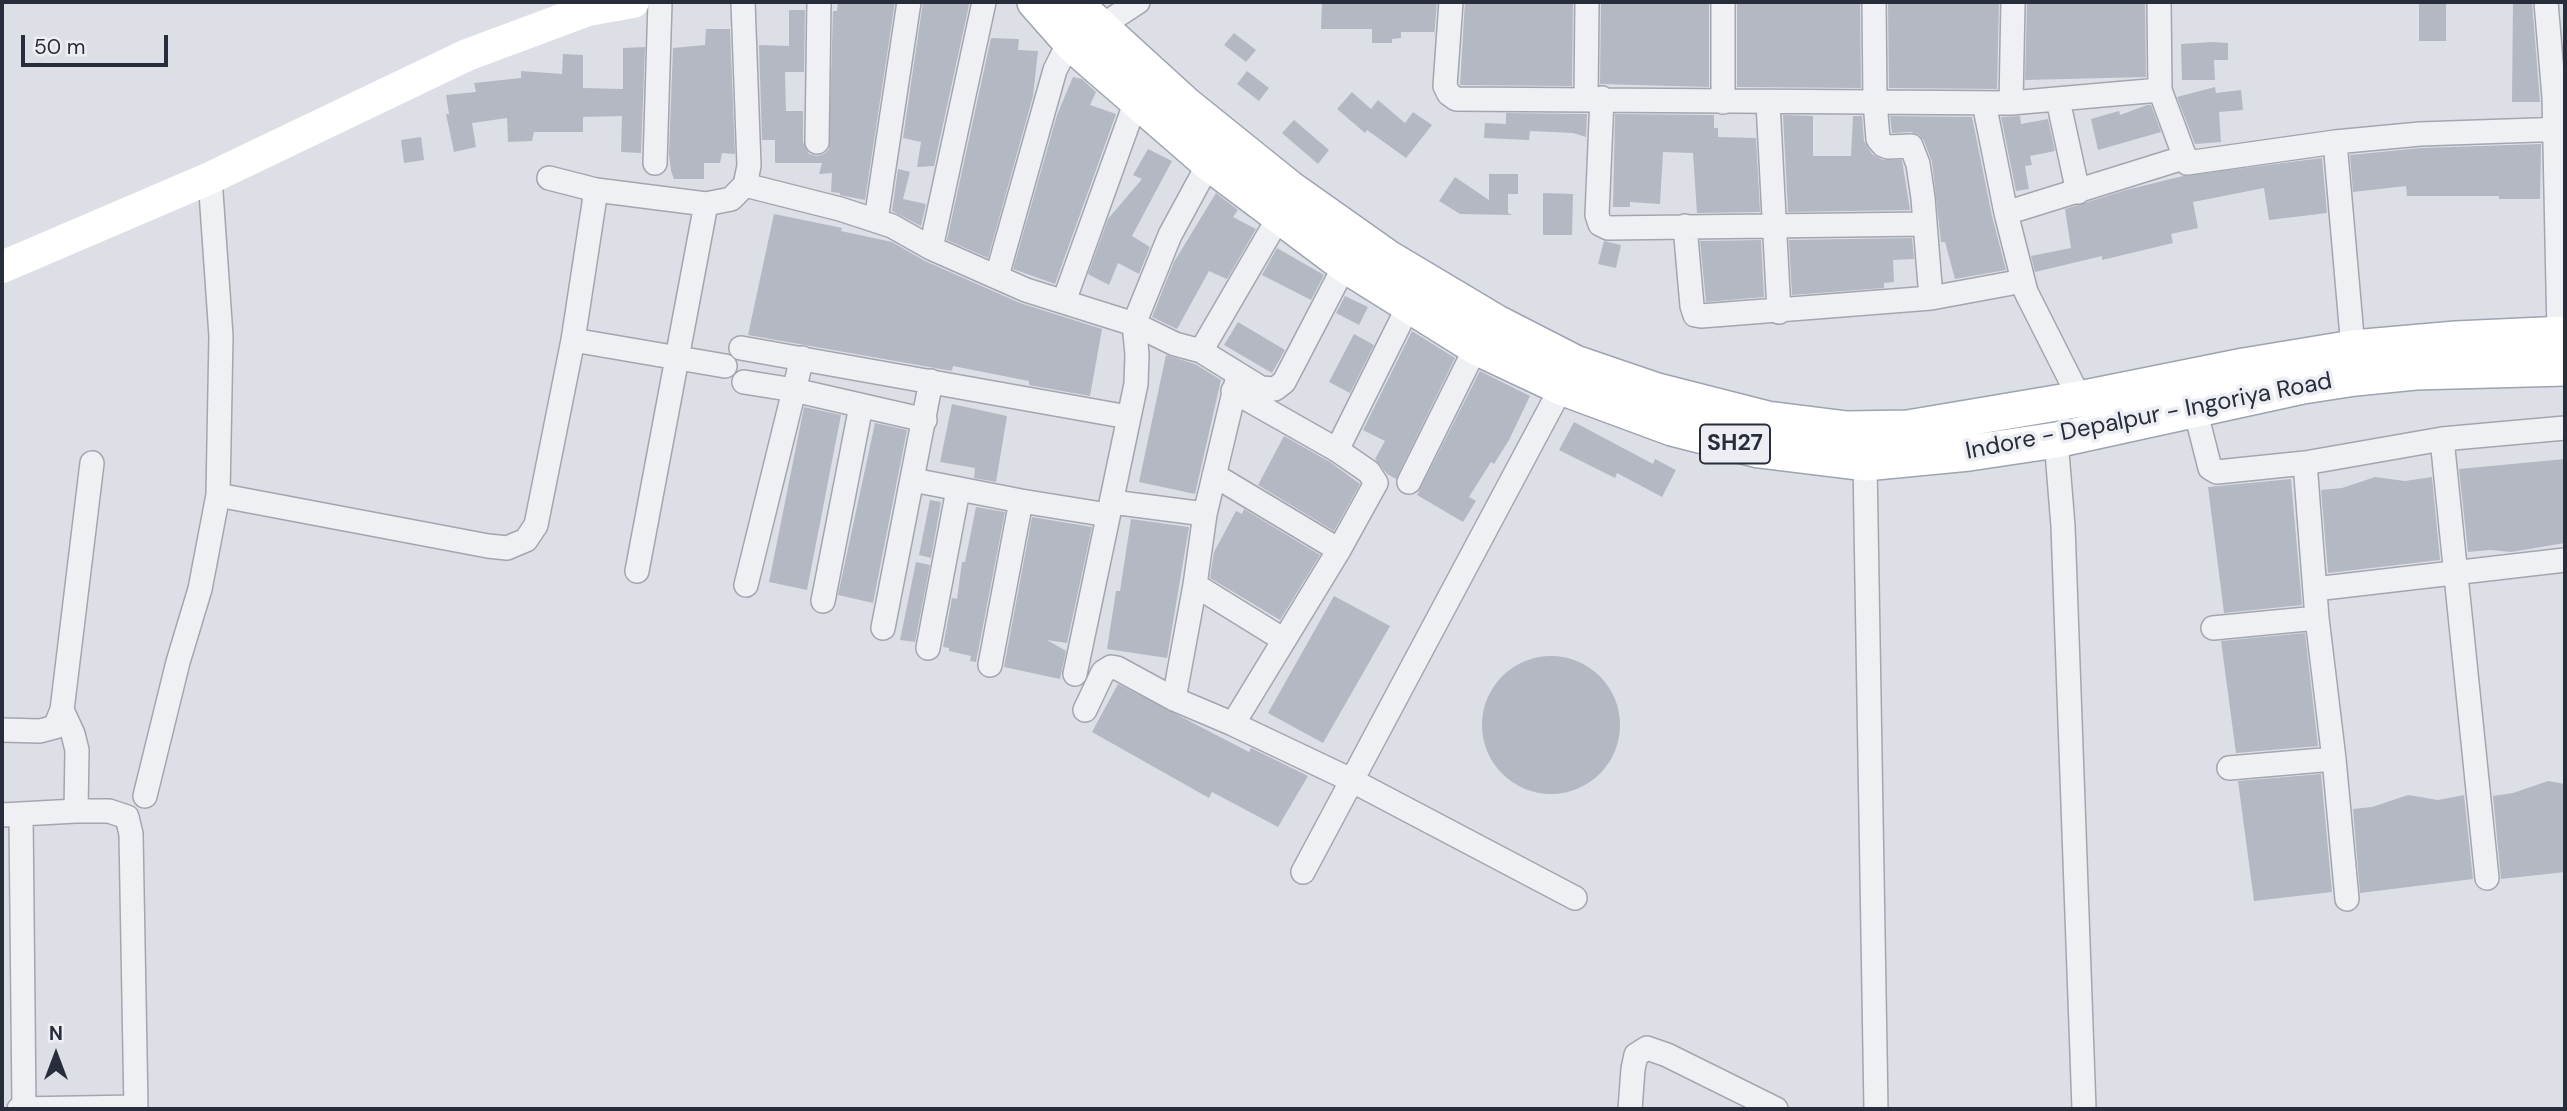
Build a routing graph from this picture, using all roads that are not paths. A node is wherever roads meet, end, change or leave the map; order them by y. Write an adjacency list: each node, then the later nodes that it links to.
1 (634, 2): 33 (street)
2 (660, 2): 31 (street)
3 (743, 2): 35 (street)
4 (819, 2): 28 (street)
5 (909, 2): 42 (street)
6 (984, 2): 46 (street)
7 (1035, 2): 17 (main road, Indore - Depalpur - Ingoriya Road / SH27)
8 (1073, 2): 17 (main road, Indore - Depalpur - Ingoriya Road / SH27)
9 (1138, 2): 17 (street)
10 (1451, 2): 19 (street)
11 (1587, 2): 19 (street)
12 (1723, 2): 22 (street)
13 (1874, 2): 23 (street)
14 (2013, 2): 26 (street)
15 (2158, 2): 18 (street)
16 (2546, 2): 27 (street)
17 (1086, 36): 21 (main road, Indore - Depalpur - Ingoriya Road / SH27); 49 (street); 65 (main road, Indore - Depalpur - Ingoriya Road / SH27)
18 (2160, 90): 20 (street); 30 (street)
19 (1594, 98): 22 (street); 44 (street)
20 (2058, 100): 26 (street); 37 (street)
21 (1136, 101): 32 (main road, Indore - Depalpur - Ingoriya Road / SH27); 52 (street)
22 (1723, 102): 24 (street)
23 (1875, 102): 24 (street); 25 (street); 43 (street)
24 (1768, 103): 45 (street)
25 (1984, 103): 26 (street); 40 (street)
26 (2011, 103)
27 (2560, 129): 29 (street); 39 (street)
28 (817, 142)
29 (2335, 142): 30 (street); 60 (street)
30 (2186, 157): 37 (street)
31 (655, 163)
32 (1209, 163): 41 (main road, Indore - Depalpur - Ingoriya Road / SH27); 55 (street)
33 (210, 178): 48 (street); 86 (street)
34 (549, 178): 36 (street)
35 (745, 185): 38 (street); 42 (street)
36 (596, 190): 38 (street); 56 (street)
37 (2078, 192): 40 (street)
38 (706, 204): 63 (street)
39 (2561, 210): 57 (street)
40 (2006, 213): 50 (street)
41 (1279, 217): 47 (main road, Indore - Depalpur - Ingoriya Road / SH27); 61 (street)
42 (876, 220): 46 (street)
43 (1925, 224): 45 (street); 51 (street)
44 (1685, 226): 45 (street); 54 (street)
45 (1775, 226): 54 (street)
46 (931, 248): 49 (street)
47 (1345, 265): 53 (main road, Indore - Depalpur - Ingoriya Road / SH27); 68 (street)
48 (2, 267)
49 (997, 276): 52 (street)
50 (2023, 281): 51 (street); 70 (street)
51 (1931, 298): 54 (street)
52 (1064, 301): 55 (street)
53 (1409, 306): 58 (main road, Indore - Depalpur - Ingoriya Road / SH27); 78 (street)
54 (1779, 312)
55 (1134, 324): 61 (street); 73 (street)
56 (573, 340): 63 (street); 86 (street)
57 (2563, 346): 60 (main road, Indore - Depalpur - Ingoriya Road / SH27); 72 (main road, Indore - Depalpur - Ingoriya Road / SH27)
58 (1476, 347): 65 (main road, Indore - Depalpur - Ingoriya Road / SH27); 84 (street)
59 (741, 348): 62 (street)
60 (2353, 348): 70 (main road, Indore - Depalpur - Ingoriya Road / SH27)
61 (1201, 351): 68 (street)
62 (802, 358): 66 (street); 69 (street)
63 (678, 359): 64 (street); 92 (street)
64 (725, 366)
65 (1568, 375): 70 (main road, Indore - Depalpur - Ingoriya Road / SH27); 80 (main road, Indore - Depalpur - Ingoriya Road / SH27); 112 (street)
66 (932, 381): 73 (street); 74 (street)
67 (744, 382): 69 (street)
68 (1236, 382): 78 (street); 82 (street)
69 (794, 390): 71 (street); 94 (street)
70 (2080, 399)
71 (862, 406): 74 (street); 97 (street)
72 (2195, 409): 77 (main road, Indore - Depalpur - Ingoriya Road / SH27); 81 (street)
73 (1128, 417): 88 (street)
74 (925, 420): 83 (street)
75 (2565, 428): 76 (street)
76 (2442, 439): 81 (street); 93 (street)
77 (2056, 440): 80 (main road, Indore - Depalpur - Ingoriya Road / SH27); 126 (street)
78 (1337, 450): 90 (street)
79 (92, 463): 106 (street)
80 (1865, 463): 125 (street)
81 (2305, 463): 96 (street)
82 (1213, 475): 89 (street); 90 (street)
83 (913, 480): 85 (street); 99 (street)
84 (1409, 482)
85 (958, 490): 87 (street); 102 (street)
86 (218, 495): 113 (street)
87 (1021, 501): 88 (street); 103 (street)
88 (1110, 508): 89 (street); 104 (street)
89 (1205, 514): 95 (street)
90 (1339, 550): 101 (street)
91 (2565, 560): 93 (street)
92 (637, 571)
93 (2454, 572): 96 (street); 117 (street)
94 (746, 585)
95 (1195, 585): 101 (street); 105 (street)
96 (2315, 589): 98 (street)
97 (823, 601)
98 (2317, 618): 100 (street); 110 (street)
99 (883, 628)
100 (2213, 628)
101 (1284, 640): 108 (street)
102 (928, 648)
103 (990, 665)
104 (1075, 674)
105 (1174, 699): 107 (street); 108 (street)
106 (62, 710): 109 (street); 114 (street)
107 (1085, 710)
108 (1233, 724): 112 (street)
109 (2, 730)
110 (2334, 759): 111 (street); 119 (street)
111 (2229, 768)
112 (1351, 780): 116 (street); 118 (street)
113 (145, 796)
114 (76, 811): 115 (street); 120 (street)
115 (11, 814): 122 (street)
116 (1304, 872)
117 (2487, 878)
118 (1575, 898)
119 (2347, 899)
120 (136, 1108): 122 (street)
121 (19, 1109): 122 (street)
122 (24, 1109)
123 (1630, 1109): 124 (street)
124 (1776, 1109)
125 (1875, 1109)
126 (2084, 1109)

